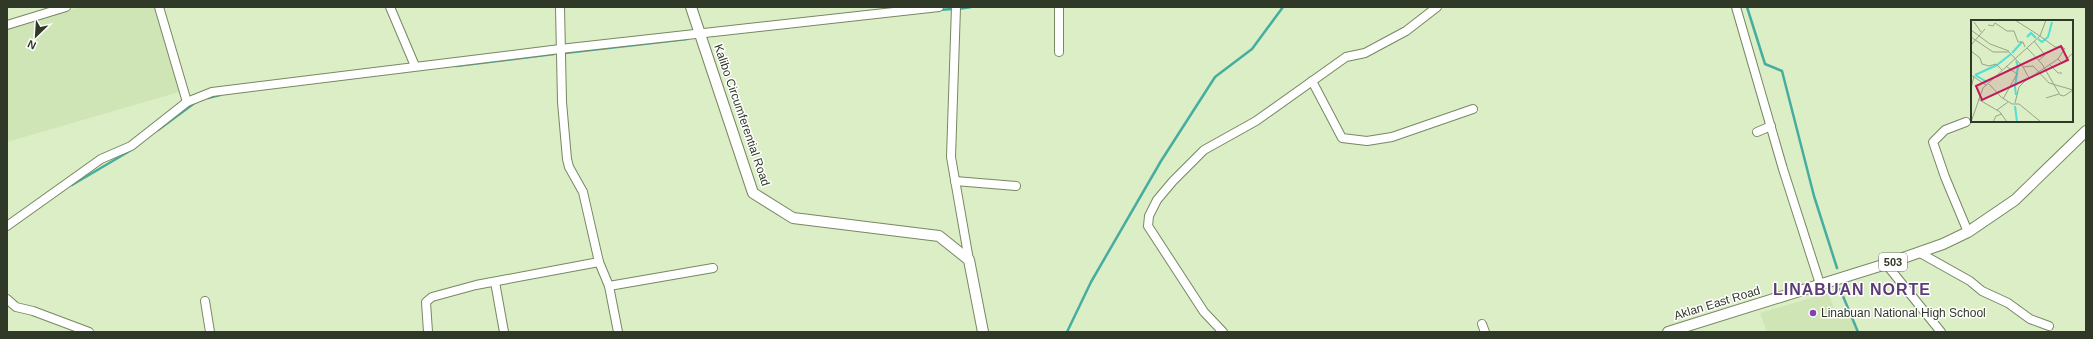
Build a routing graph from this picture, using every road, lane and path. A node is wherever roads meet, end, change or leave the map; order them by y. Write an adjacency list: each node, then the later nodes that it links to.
1 (66, 7): 11 (street)
2 (159, 7): 17 (street)
3 (390, 7): 15 (street)
4 (560, 7): 13 (street)
5 (691, 7): 12 (main road, Kalibo Circumferential Road)
6 (939, 7): 12 (street)
7 (956, 7): 23 (street)
8 (1059, 7): 14 (street)
9 (1437, 7): 16 (street)
10 (1736, 7): 20 (street)
11 (7, 25)
12 (700, 34): 13 (street); 28 (main road, Kalibo Circumferential Road)
13 (560, 49): 15 (street); 29 (street)
14 (1059, 52)
15 (415, 66): 17 (street)
16 (1312, 81): 18 (street); 44 (street)
17 (187, 102): 25 (street)
18 (1473, 109)
19 (1966, 122): 26 (street)
20 (1771, 126): 22 (street); 33 (street)
21 (2086, 131): 26 (main road, Aklan East Road / 503)
22 (1757, 132)
23 (955, 180): 24 (street); 28 (street)
24 (1016, 186)
25 (7, 226)
26 (1968, 232): 27 (main road, Aklan East Road / 503)
27 (1920, 253): 30 (main road, Aklan East Road / 503); 37 (street)
28 (969, 260): 43 (main road)
29 (599, 262): 32 (street); 34 (street)
30 (1886, 264): 33 (main road, Aklan East Road / 503); 46 (street)
31 (713, 268): 34 (street)
32 (495, 282): 40 (street); 41 (street)
33 (1820, 284): 45 (main road, Aklan East Road / 503)
34 (609, 286): 42 (street)
35 (7, 299): 38 (street)
36 (204, 301): 39 (street)
37 (2049, 326)
38 (89, 332)
39 (210, 332)
40 (428, 332)
41 (504, 332)
42 (618, 332)
43 (983, 332)
44 (1223, 332)
45 (1668, 332)
46 (1941, 332)

